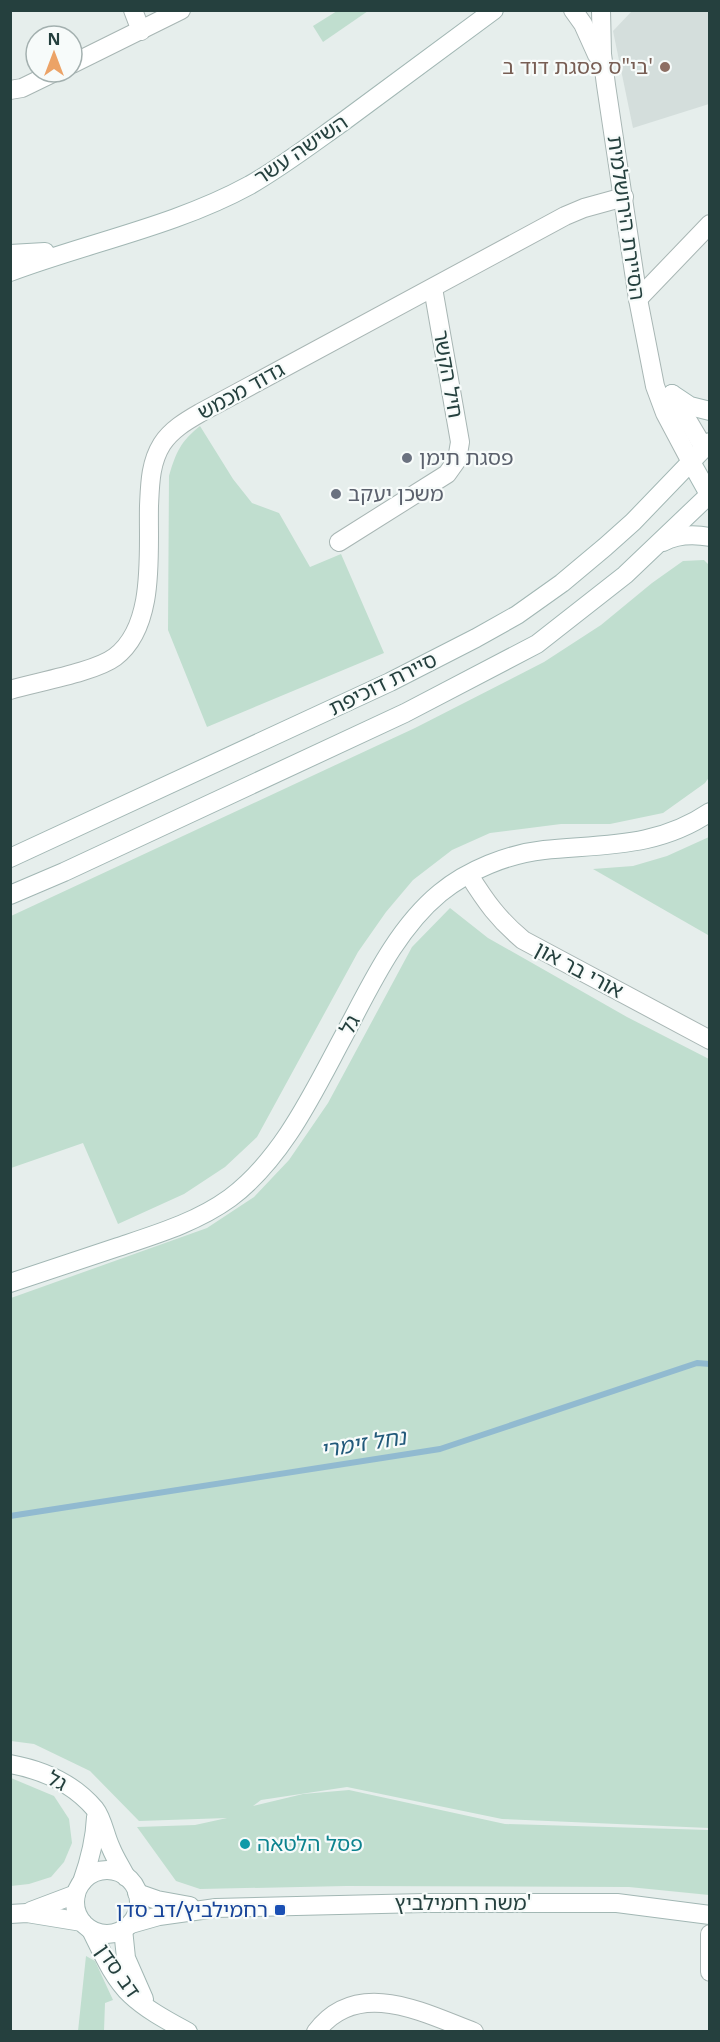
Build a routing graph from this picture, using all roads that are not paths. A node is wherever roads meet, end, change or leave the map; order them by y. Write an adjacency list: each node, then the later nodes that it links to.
1 (133, 10): 6 (street)
2 (181, 10): 6 (street)
3 (494, 10): 13 (street, השישה עשר)
4 (573, 10): 9 (street, הסיירת הירושלמית)
5 (601, 10): 9 (street, הסיירת הירושלמית)
6 (141, 31): 7 (street)
7 (84, 58)
8 (30, 84): 10 (street)
9 (606, 85): 11 (street, הסיירת הירושלמית)
10 (10, 90)
11 (624, 197): 16 (street, גדוד מכמש); 17 (street, הסיירת הירושלמית)
12 (710, 224): 17 (street)
13 (85, 247): 14 (street, השישה עשר); 15 (street, השישה עשר)
14 (10, 254)
15 (10, 272)
16 (433, 288): 25 (street, חיל הקשר); 27 (street, גדוד מכמש)
17 (638, 299): 18 (street, הסיירת הירושלמית)
18 (647, 351): 19 (street, הסיירת הירושלמית); 22 (street, הסיירת הירושלמית)
19 (672, 394): 20 (street); 21 (street, הסיירת הירושלמית)
20 (710, 411)
21 (708, 449): 22 (street, סיירת דוכיפת)
22 (691, 462): 23 (street); 29 (street, סיירת דוכיפת)
23 (709, 495): 26 (street, סיירת דוכיפת)
24 (710, 537): 26 (street)
25 (339, 542)
26 (659, 545): 31 (street, סיירת דוכיפת)
27 (10, 690)
28 (710, 812): 30 (street, גל)
29 (10, 858)
30 (469, 875): 32 (street, אורי בר און); 33 (street, גל)
31 (10, 895)
32 (710, 1040)
33 (10, 1283)
34 (10, 1764): 35 (street, גל)
35 (96, 1811): 36 (street, גל); 37 (street)
36 (126, 1877): 37 (street); 38 (street)
37 (79, 1888): 40 (street); 42 (street)
38 (137, 1893): 39 (street, משה רחמילביץ'); 43 (street)
39 (216, 1908): 41 (street, משה רחמילביץ'); 43 (street, משה רחמילביץ')
40 (19, 1914): 42 (street)
41 (710, 1915)
42 (87, 1926): 43 (street); 46 (street, דב סדן)
43 (127, 1926): 46 (street, דב סדן)
44 (710, 1934): 45 (street)
45 (710, 1972)
46 (148, 2009): 47 (street, דב סדן)
47 (188, 2031)
48 (316, 2031): 49 (street)
49 (474, 2031)

